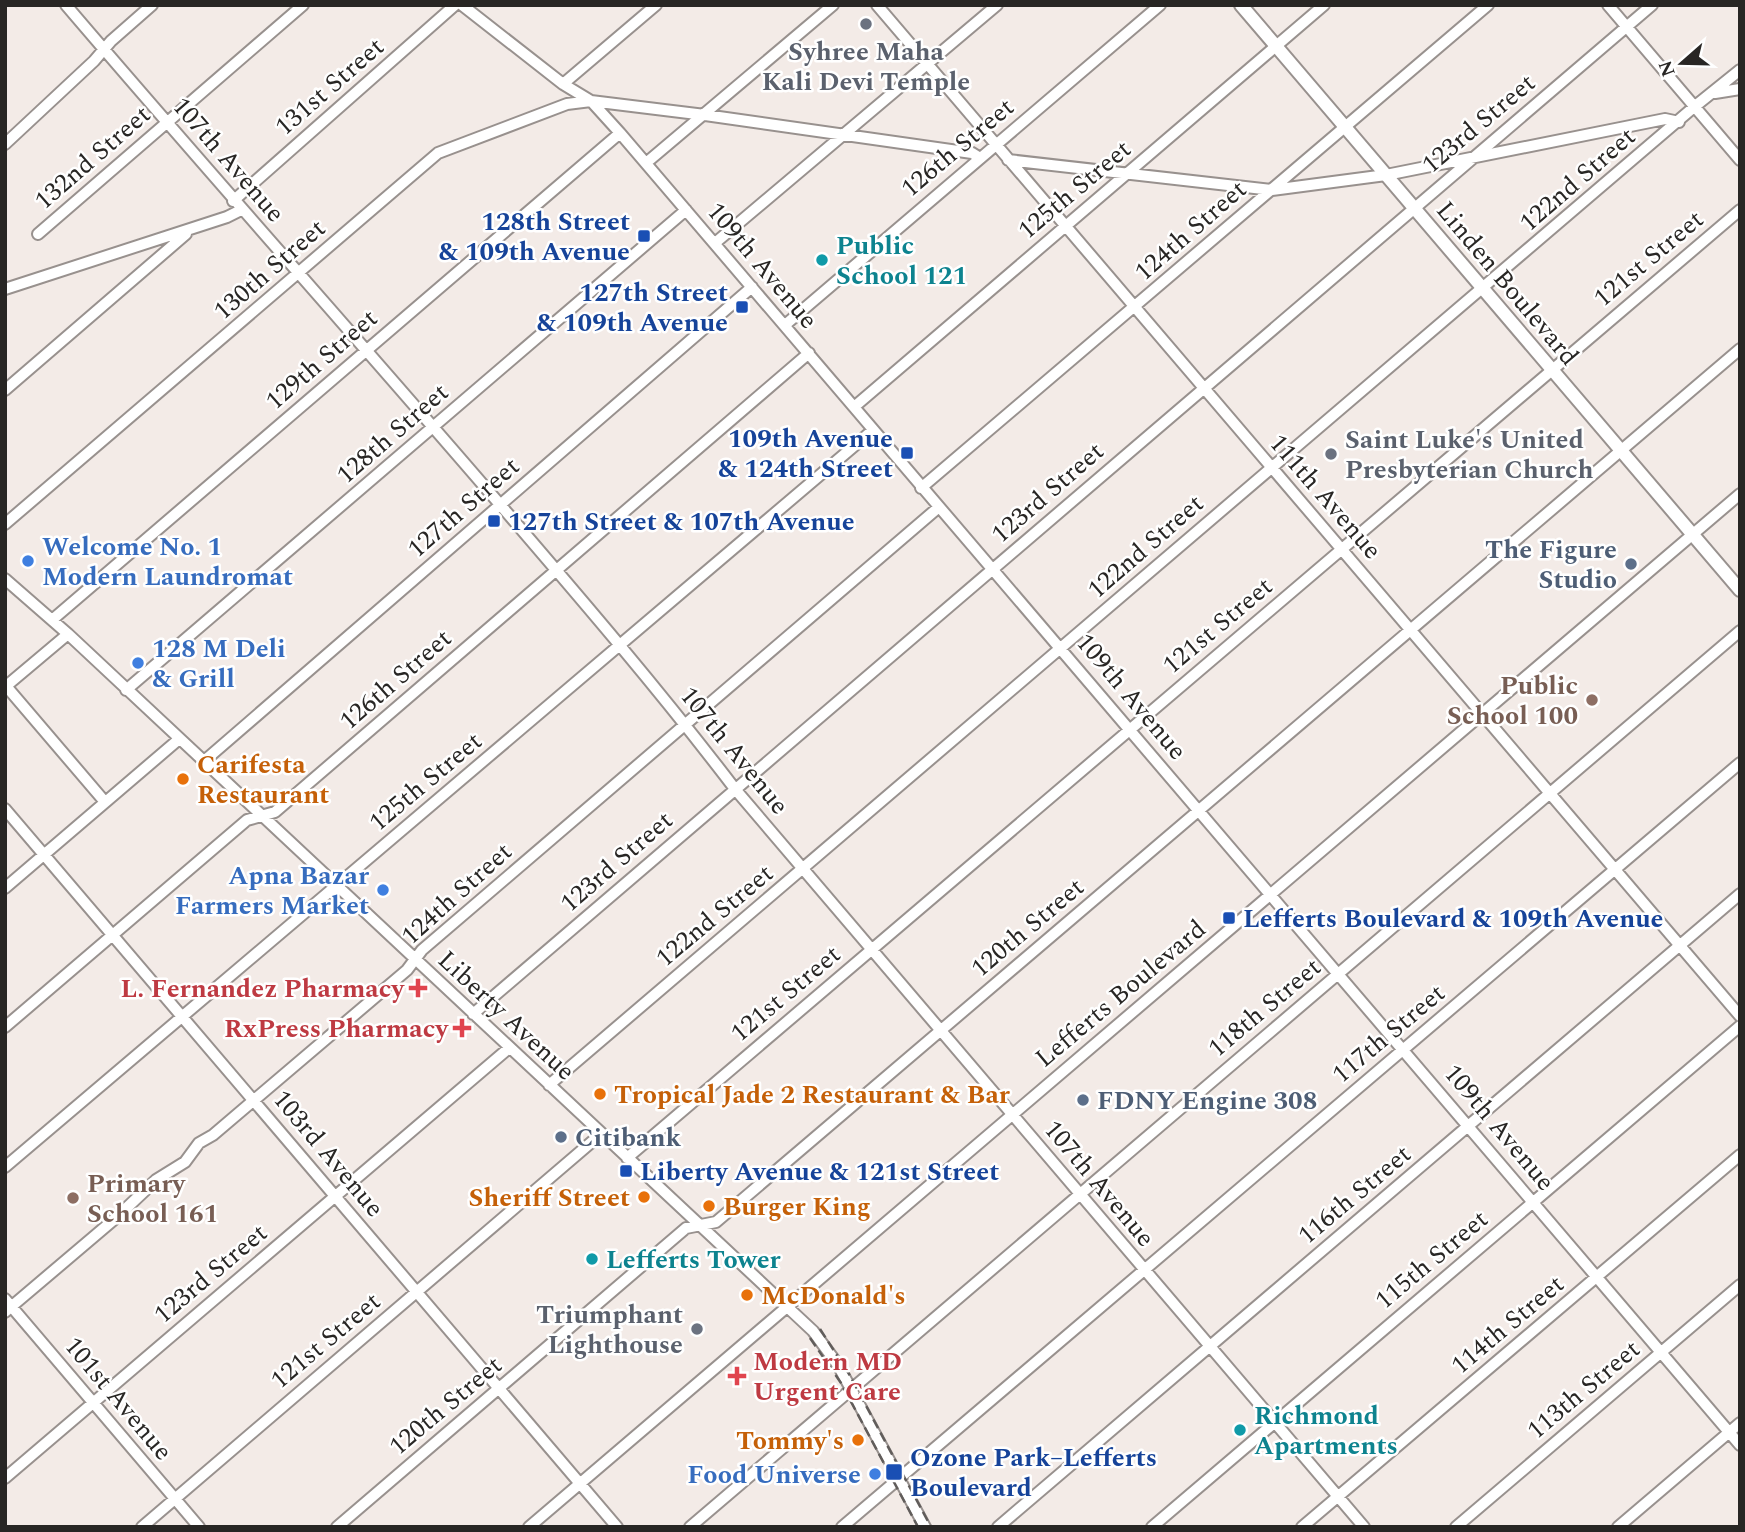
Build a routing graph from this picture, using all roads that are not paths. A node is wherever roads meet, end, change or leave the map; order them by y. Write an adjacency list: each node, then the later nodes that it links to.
1 (66, 5): 18 (street, 107th Avenue)
2 (152, 5): 18 (street)
3 (303, 5): 28 (street, 132nd Street)
4 (455, 5): 42 (street, 131st Street)
5 (656, 5): 21 (street)
6 (833, 5): 26 (street)
7 (877, 5): 19 (street, 111th Avenue)
8 (997, 5): 19 (street)
9 (1160, 5): 33 (street, 126th Street)
10 (1241, 5): 17 (main road, Linden Boulevard)
11 (1324, 5): 17 (street, 125th Street)
12 (1488, 5): 29 (street, 124th Street)
13 (1608, 5): 16 (street)
14 (1652, 5): 16 (street, 123rd Street)
15 (471, 7): 21 (street, 109th Avenue)
16 (1626, 27): 25 (street); 35 (street, 123rd Street)
17 (1276, 46): 29 (main road, Linden Boulevard); 39 (street, 125th Street)
18 (103, 50): 28 (street, 107th Avenue); 32 (street)
19 (927, 64): 31 (street); 33 (street, 111th Avenue)
20 (1740, 71): 23 (street, 122nd Street)
21 (563, 85): 24 (street, 109th Avenue)
22 (1740, 89): 23 (street)
23 (1713, 94): 25 (street, 122nd Street)
24 (591, 102): 26 (street); 30 (street, 109th Avenue); 51 (street, 130th Street)
25 (1694, 107): 27 (street, 122nd Street); 37 (street)
26 (705, 115): 31 (street); 38 (street)
27 (1679, 122): 35 (street); 54 (street, 122nd Street)
28 (166, 123): 42 (street, 107th Avenue); 49 (street, 132nd Street)
29 (1345, 127): 40 (main road, Linden Boulevard); 41 (street, 124th Street)
30 (620, 132): 38 (street, 109th Avenue); 58 (street, 129th Street)
31 (844, 135): 34 (street); 50 (street)
32 (5, 144)
33 (995, 145): 34 (street, 126th Street); 36 (street, 111th Avenue)
34 (980, 158): 56 (street, 126th Street)
35 (1473, 159): 40 (street); 43 (street, 123rd Street)
36 (1008, 160): 39 (street); 47 (street, 111th Avenue)
37 (1740, 160)
38 (646, 163): 44 (street, 109th Avenue)
39 (1127, 174): 41 (street); 47 (street, 125th Street)
40 (1386, 175): 41 (street); 43 (main road, Linden Boulevard)
41 (1272, 190): 55 (street, 124th Street)
42 (233, 201): 46 (street, 107th Avenue)
43 (1414, 207): 54 (main road, Linden Boulevard); 61 (street, 123rd Street)
44 (686, 209): 50 (street, 109th Avenue); 64 (street, 128th Street)
45 (1740, 209): 60 (street, 121st Street)
46 (241, 210): 48 (street); 51 (street, 107th Avenue)
47 (1065, 227): 55 (street, 111th Avenue); 63 (street, 125th Street)
48 (190, 230): 53 (street); 62 (street)
49 (38, 234)
50 (715, 243): 52 (street, 109th Avenue)
51 (300, 273): 58 (street, 107th Avenue); 72 (street, 130th Street)
52 (752, 287): 56 (street, 109th Avenue); 70 (street, 127th Street)
53 (5, 289)
54 (1483, 289): 60 (main road, Linden Boulevard); 67 (street, 122nd Street)
55 (1134, 308): 61 (street, 111th Avenue); 68 (street, 124th Street)
56 (785, 325): 59 (street, 109th Avenue)
57 (1740, 349): 66 (street, 120th Street)
58 (367, 350): 64 (street, 107th Avenue); 79 (street, 129th Street)
59 (808, 353): 63 (street, 109th Avenue); 76 (street, 126th Street)
60 (1552, 370): 66 (main road, Linden Boulevard); 74 (street, 121st Street)
61 (1203, 388): 67 (street, 111th Avenue); 75 (street, 123rd Street)
62 (5, 390)
63 (854, 407): 65 (street, 109th Avenue)
64 (434, 427): 70 (street, 107th Avenue); 86 (street, 128th Street)
65 (873, 430): 68 (street, 109th Avenue); 83 (street, 125th Street)
66 (1621, 451): 73 (main road, Linden Boulevard); 80 (street, 120th Street)
67 (1271, 468): 74 (street, 111th Avenue); 84 (street, 122nd Street)
68 (921, 488): 71 (street, 109th Avenue)
69 (1740, 494): 73 (street, Lefferts Boulevard)
70 (500, 505): 76 (street, 107th Avenue); 91 (street, 127th Street)
71 (939, 507): 75 (street, 109th Avenue); 88 (street, 124th Street)
72 (5, 524)
73 (1693, 534): 78 (main road, Linden Boulevard); 87 (street, Lefferts Boulevard)
74 (1341, 549): 80 (street, 111th Avenue); 89 (street, 121st Street)
75 (993, 569): 84 (street, 109th Avenue); 93 (street, 123rd Street)
76 (557, 570): 83 (street, 107th Avenue); 98 (street, 126th Street)
77 (5, 579): 79 (street, Liberty Avenue)
78 (1740, 590)
79 (52, 620): 82 (street, Liberty Avenue)
80 (1410, 630): 87 (street, 111th Avenue); 97 (street, 120th Street)
81 (1740, 631): 94 (street, 118th Street)
82 (68, 634): 85 (street); 86 (street, Liberty Avenue)
83 (620, 645): 88 (street, 107th Avenue); 102 (street, 125th Street)
84 (1061, 649): 89 (street, 109th Avenue); 100 (street, 122nd Street)
85 (6, 687): 95 (street)
86 (126, 690): 90 (street, Liberty Avenue)
87 (1482, 714): 94 (street, 111th Avenue); 104 (street, Lefferts Boulevard)
88 (685, 724): 93 (street, 107th Avenue); 109 (street, 124th Street)
89 (1130, 729): 97 (street, 109th Avenue); 108 (street, 121st Street)
90 (178, 740): 91 (street, Liberty Avenue); 95 (street)
91 (203, 762): 98 (street, Liberty Avenue)
92 (1740, 763): 101 (street, 117th Street)
93 (735, 789): 100 (street, 107th Avenue); 111 (street, 123rd Street)
94 (1550, 793): 101 (street, 111th Avenue); 110 (street, 118th Street)
95 (105, 802): 99 (street)
96 (5, 809): 99 (street, 103rd Avenue)
97 (1199, 811): 104 (street, 109th Avenue); 116 (street, 120th Street)
98 (261, 816): 102 (street, Liberty Avenue); 106 (street, 126th Street)
99 (44, 855): 103 (street); 106 (street, 103rd Avenue)
100 (803, 869): 108 (street, 107th Avenue); 119 (street, 122nd Street)
101 (1616, 869): 107 (street, 111th Avenue); 118 (street, 117th Street)
102 (336, 886): 109 (street, Liberty Avenue); 112 (street, 125th Street)
103 (5, 888)
104 (1271, 894): 110 (street, 109th Avenue); 121 (street, Lefferts Boulevard)
105 (1740, 894): 107 (street, 116th Street)
106 (113, 935): 112 (street, 103rd Avenue); 115 (street, 126th Street)
107 (1680, 946): 113 (street, 111th Avenue); 122 (street, 116th Street)
108 (872, 950): 116 (street, 107th Avenue); 125 (street, 121st Street)
109 (414, 960): 111 (street, Liberty Avenue); 120 (street, 124th Street)
110 (1339, 973): 118 (street, 109th Avenue); 127 (street, 118th Street)
111 (473, 1014): 117 (street, Liberty Avenue)
112 (182, 1016): 120 (street, 103rd Avenue); 126 (street, 125th Street)
113 (1740, 1016)
114 (1740, 1026): 129 (street, 115th Street)
115 (5, 1027)
116 (940, 1031): 121 (street, 107th Avenue); 130 (street, 120th Street)
117 (509, 1048): 119 (street, Liberty Avenue); 128 (street, 123rd Street)
118 (1404, 1049): 122 (street, 109th Avenue); 131 (street, 117th Street)
119 (549, 1085): 123 (street, Liberty Avenue)
120 (254, 1100): 128 (street, 103rd Avenue); 135 (street, 124th Street)
121 (1012, 1115): 127 (street, 107th Avenue); 136 (street, Lefferts Boulevard)
122 (1469, 1125): 129 (street, 109th Avenue); 137 (street, 116th Street)
123 (601, 1134): 125 (street, Liberty Avenue); 134 (street, 121st Street)
124 (1740, 1155): 132 (street, 114th Street)
125 (628, 1158): 130 (street, Liberty Avenue)
126 (5, 1167)
127 (1080, 1194): 131 (street, 107th Avenue); 140 (street, 118th Street)
128 (335, 1196): 134 (street, 103rd Avenue); 141 (street, 123rd Street)
129 (1533, 1202): 132 (street, 109th Avenue); 142 (street, 115th Street)
130 (700, 1226): 136 (street, Liberty Avenue); 139 (street, 120th Street)
131 (1145, 1271): 137 (street, 107th Avenue); 147 (street, 117th Street)
132 (1597, 1277): 138 (street, 109th Avenue); 149 (street, 114th Street)
133 (1740, 1285): 138 (street, 113th Street)
134 (417, 1292): 139 (street, 103rd Avenue); 150 (street, 121st Street)
135 (7, 1306): 141 (street, 101st Avenue)
136 (787, 1307): 140 (street, Liberty Avenue); 148 (street, Lefferts Boulevard)
137 (1210, 1346): 142 (street, 107th Avenue); 159 (street, 116th Street)
138 (1661, 1352): 144 (street, 109th Avenue); 163 (street, 113th Street)
139 (499, 1388): 148 (street, 103rd Avenue); 153 (street, 120th Street)
140 (851, 1390): 147 (street, Liberty Avenue); 156 (street, 118th Street)
141 (93, 1403): 146 (street, 123rd Street); 150 (street, 101st Avenue)
142 (1275, 1422): 149 (street, 107th Avenue); 160 (street, 115th Street)
143 (1740, 1423): 144 (street)
144 (1729, 1432): 145 (street, 109th Avenue); 164 (street)
145 (1740, 1445)
146 (5, 1478)
147 (899, 1478): 157 (street, 117th Street); 158 (street, Liberty Avenue)
148 (580, 1483): 154 (street, Lefferts Boulevard); 155 (street, 103rd Avenue)
149 (1338, 1496): 161 (street, 114th Street); 162 (street, 107th Avenue)
150 (175, 1498): 151 (street, 121st Street); 152 (street, 101st Avenue)
151 (142, 1527)
152 (199, 1527)
153 (337, 1527)
154 (529, 1527)
155 (617, 1527)
156 (690, 1527)
157 (842, 1527)
158 (925, 1527)
159 (998, 1527)
160 (1152, 1527)
161 (1302, 1527)
162 (1364, 1527)
163 (1456, 1527)
164 (1618, 1527)

